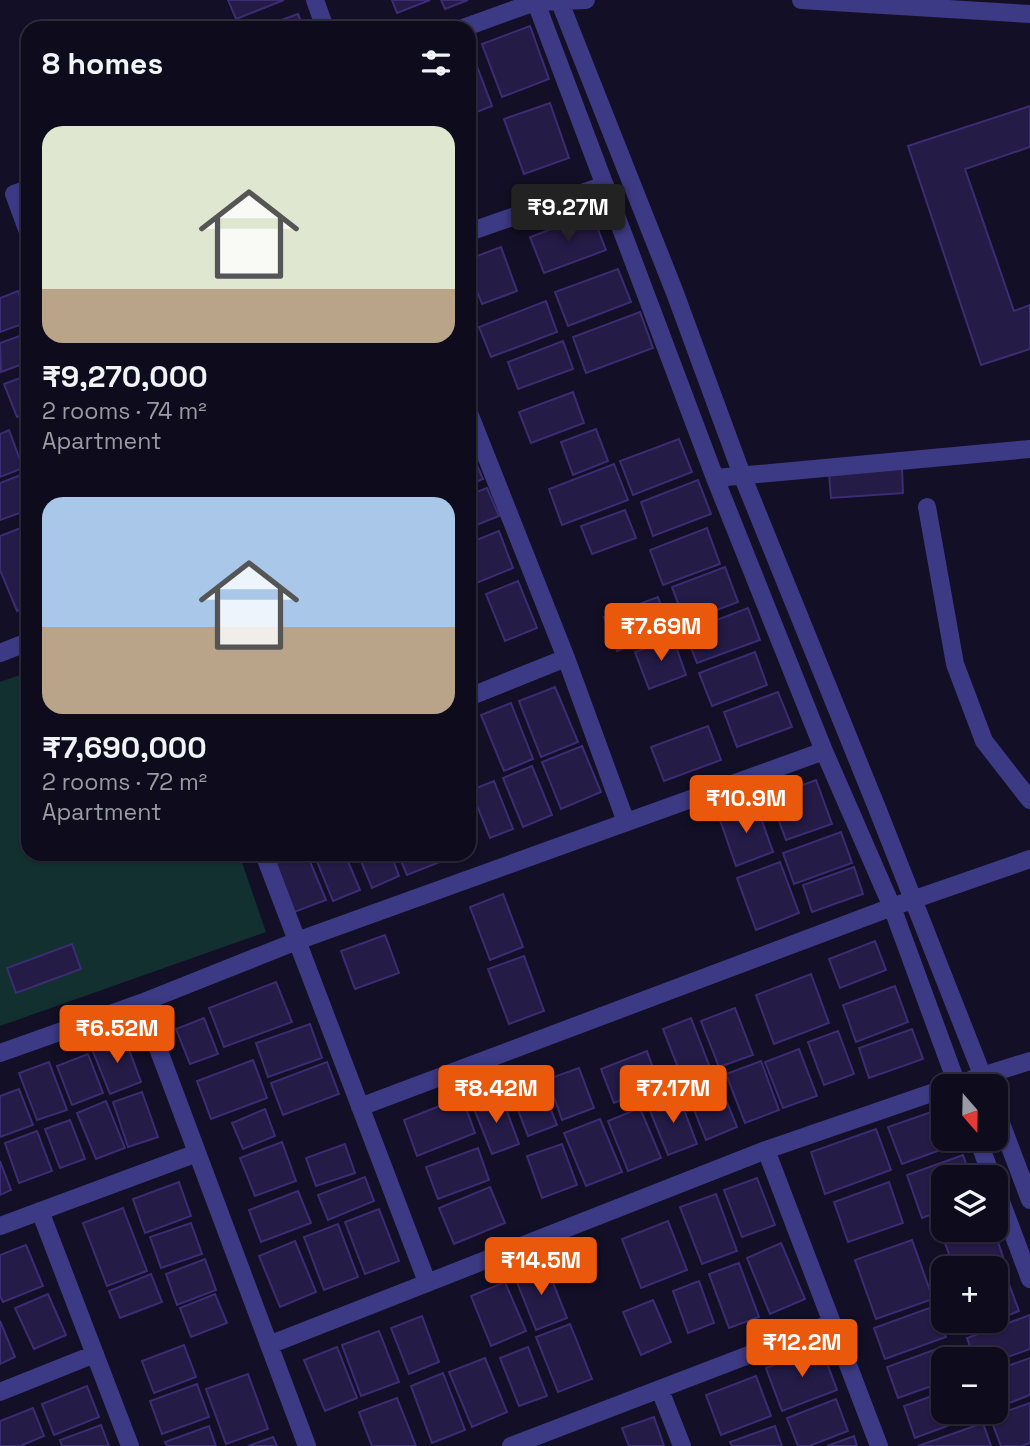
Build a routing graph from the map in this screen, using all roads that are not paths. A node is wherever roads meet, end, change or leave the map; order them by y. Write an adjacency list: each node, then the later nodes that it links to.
1 (315, 0): 7 (street)
2 (586, 0): 5 (street)
3 (801, 0): 6 (street)
4 (535, 1): 5 (street); 8 (street); 9 (street)
5 (559, 1): 15 (street)
6 (1030, 14)
7 (322, 21)
8 (476, 23)
9 (605, 185): 12 (street); 16 (street)
10 (21, 191): 11 (street)
11 (21, 214)
12 (476, 230)
13 (476, 431): 20 (street)
14 (1030, 449): 15 (street)
15 (741, 475): 16 (street); 27 (street)
16 (715, 478): 22 (street)
17 (927, 507): 23 (street)
18 (21, 644): 19 (street)
19 (1, 649)
20 (566, 658): 21 (street); 24 (street)
21 (476, 694)
22 (824, 751): 24 (street); 28 (street)
23 (1030, 800)
24 (626, 822): 29 (street)
25 (1030, 859): 27 (street)
26 (267, 861): 29 (street)
27 (914, 900): 28 (street); 34 (street)
28 (892, 907): 33 (street); 37 (street)
29 (297, 941): 30 (street); 37 (street)
30 (141, 1003): 31 (street); 40 (street)
31 (0, 1054)
32 (1030, 1061): 35 (street)
33 (948, 1074)
34 (982, 1074)
35 (1001, 1074)
36 (931, 1093): 39 (street)
37 (360, 1107): 46 (street)
38 (1008, 1142): 41 (street)
39 (766, 1150): 46 (street); 47 (street)
40 (197, 1153): 42 (street); 48 (street)
41 (1030, 1200)
42 (40, 1212): 44 (street); 49 (street)
43 (1008, 1220): 45 (street)
44 (0, 1226)
45 (1030, 1279)
46 (427, 1282): 48 (street)
47 (832, 1323): 50 (street); 56 (street)
48 (269, 1345): 53 (street)
49 (95, 1354): 51 (street); 52 (street)
50 (660, 1390): 54 (street); 55 (street)
51 (0, 1392)
52 (130, 1446)
53 (307, 1446)
54 (511, 1446)
55 (682, 1446)
56 (879, 1446)

